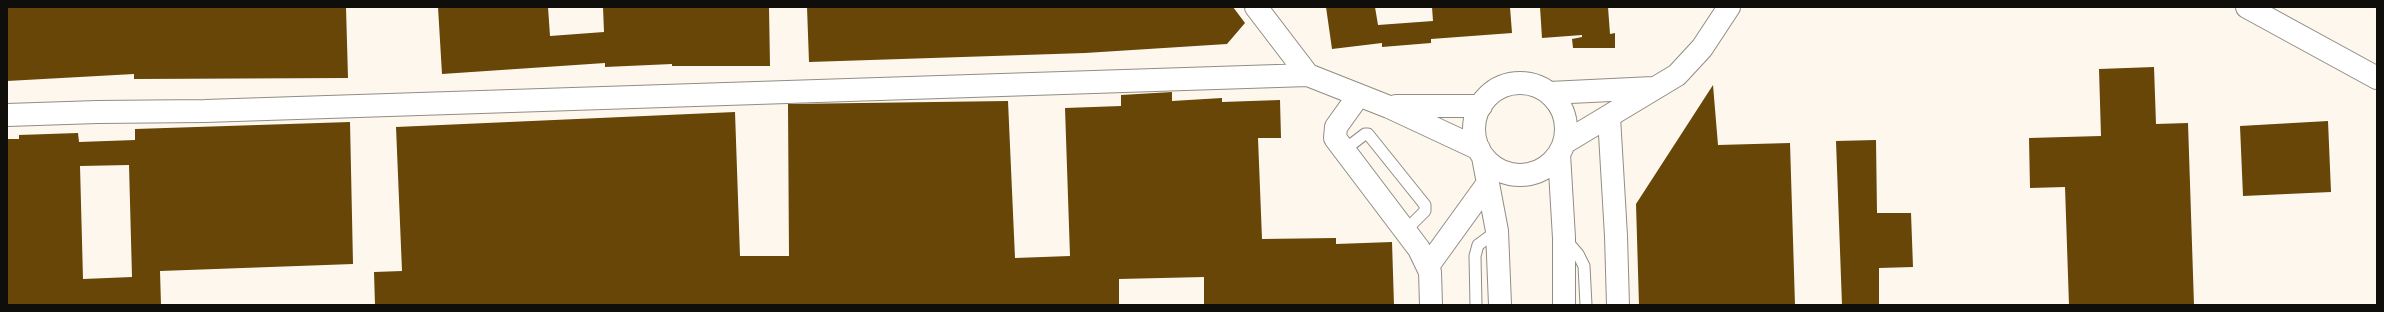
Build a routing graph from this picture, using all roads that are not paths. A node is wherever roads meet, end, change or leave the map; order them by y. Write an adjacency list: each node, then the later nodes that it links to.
1 (1256, 7): 4 (street)
2 (1729, 7): 6 (street)
3 (2247, 7): 5 (street)
4 (1308, 75): 8 (street); 11 (street)
5 (2377, 78)
6 (1655, 88): 7 (street); 12 (street)
7 (1549, 93): 10 (street); 13 (street)
8 (1359, 95): 9 (street); 14 (street)
9 (1389, 106): 10 (street); 15 (street)
10 (1480, 106): 15 (street)
11 (7, 115)
12 (1609, 118): 13 (street); 26 (street)
13 (1562, 148): 15 (street); 19 (street)
14 (1344, 150): 17 (street); 17 (lane)
15 (1481, 153): 16 (street)
16 (1488, 184): 18 (street); 20 (street)
17 (1405, 231): 20 (street)
18 (1497, 231): 22 (lane); 23 (street)
19 (1564, 238): 24 (street); 25 (lane)
20 (1428, 266): 21 (street)
21 (1431, 305)
22 (1476, 305)
23 (1500, 305)
24 (1564, 305)
25 (1586, 305)
26 (1618, 305)

